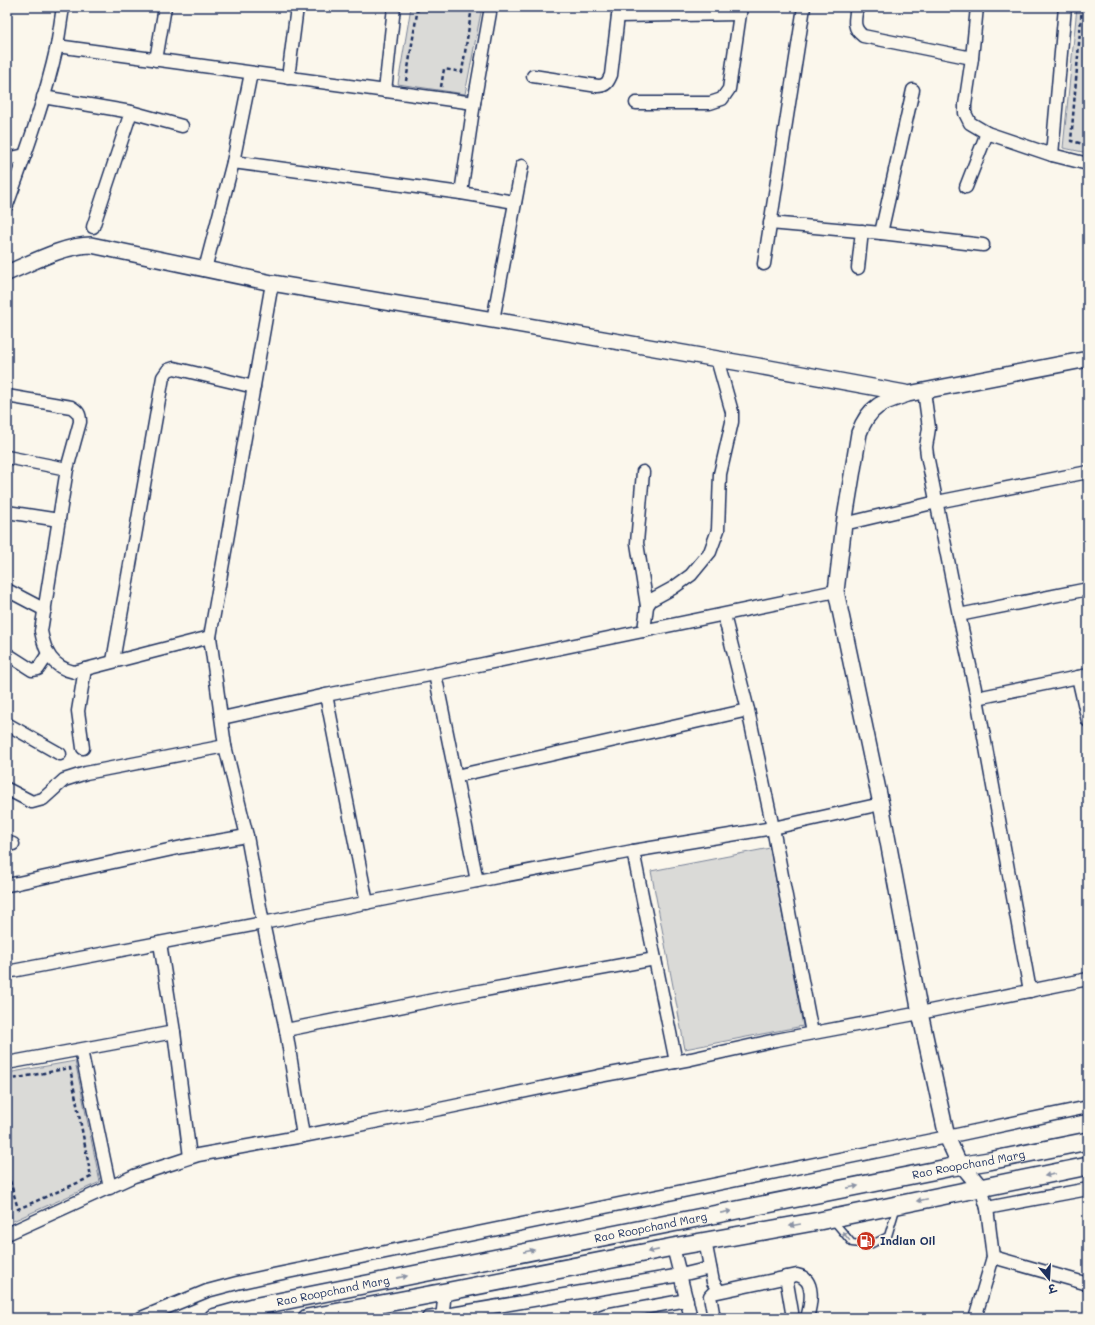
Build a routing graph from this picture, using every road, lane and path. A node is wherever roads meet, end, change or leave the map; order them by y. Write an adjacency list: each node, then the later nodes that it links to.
1 (63, 7): 15 (street)
2 (165, 7): 17 (street)
3 (297, 7): 20 (street)
4 (394, 7): 24 (street)
5 (418, 7): 21 (path)
6 (472, 7): 22 (path)
7 (491, 7): 26 (street)
8 (804, 7): 42 (street)
9 (857, 7): 16 (street)
10 (977, 7): 16 (street)
11 (1066, 7): 33 (street)
12 (1082, 7): 31 (path)
13 (740, 11): 14 (street); 27 (street)
14 (619, 12): 19 (street)
15 (57, 46): 17 (street); 25 (street)
16 (972, 58): 30 (street)
17 (156, 60): 18 (street)
18 (251, 73): 20 (street); 35 (street)
19 (533, 76)
20 (288, 78): 24 (street)
21 (406, 82)
22 (434, 86)
23 (913, 90): 45 (street)
24 (385, 91): 26 (street)
25 (43, 97): 28 (street); 32 (street)
26 (474, 103): 39 (street)
27 (636, 103)
28 (131, 112): 29 (street); 43 (street)
29 (182, 126)
30 (987, 133): 33 (street); 38 (street)
31 (1088, 145)
32 (25, 155): 34 (street); 41 (street)
33 (1052, 155): 36 (street)
34 (7, 159)
35 (233, 162): 39 (street); 49 (street)
36 (1088, 164)
37 (522, 166): 40 (street)
38 (966, 187)
39 (460, 193): 40 (street)
40 (515, 202): 52 (street)
41 (7, 204)
42 (770, 223): 44 (street); 47 (street)
43 (93, 227)
44 (862, 231): 45 (street); 48 (street)
45 (881, 233): 46 (street)
46 (983, 245)
47 (764, 264)
48 (858, 268)
49 (205, 269): 50 (street); 51 (street)
50 (7, 273)
51 (272, 283): 52 (street); 55 (street)
52 (493, 320): 53 (street)
53 (717, 358): 57 (street); 70 (street)
54 (1088, 359): 56 (street)
55 (254, 387): 75 (street); 78 (street)
56 (924, 391): 57 (street); 63 (street)
57 (908, 394): 66 (street)
58 (7, 396): 60 (street)
59 (7, 457): 60 (street)
60 (67, 468): 65 (street)
61 (643, 472): 70 (street)
62 (1088, 472): 63 (street)
63 (937, 502): 66 (street); 73 (street)
64 (7, 512): 65 (street)
65 (59, 520): 71 (street)
66 (844, 524): 69 (street)
67 (1088, 589): 73 (street)
68 (7, 590): 71 (street)
69 (836, 591): 72 (street); 93 (street)
70 (647, 606): 74 (street)
71 (45, 610): 77 (street)
72 (724, 615): 74 (street); 84 (street)
73 (959, 615): 83 (street)
74 (644, 631): 80 (street)
75 (210, 637): 78 (street); 85 (street)
76 (7, 654): 77 (street)
77 (48, 654): 79 (street)
78 (114, 661): 79 (street)
79 (85, 669): 89 (street)
80 (435, 674): 82 (street); 91 (street)
81 (1083, 676): 83 (street); 86 (street)
82 (326, 695): 85 (street); 99 (street)
83 (977, 698): 105 (street)
84 (748, 710): 91 (street); 94 (street)
85 (222, 718): 88 (street)
86 (1088, 721)
87 (7, 724): 90 (street)
88 (225, 746): 92 (street); 95 (street)
89 (83, 748)
90 (60, 754)
91 (456, 776): 97 (street)
92 (7, 789)
93 (881, 804): 94 (street); 106 (street)
94 (774, 828): 96 (street); 109 (street)
95 (247, 836): 98 (street); 100 (street)
96 (633, 851): 97 (street); 102 (street)
97 (477, 881): 99 (street)
98 (7, 884)
99 (367, 903): 100 (street)
100 (263, 923): 101 (street); 107 (street)
101 (160, 943): 103 (street); 108 (street)
102 (655, 959): 107 (street); 111 (street)
103 (7, 972)
104 (1088, 979): 105 (street)
105 (1030, 991): 106 (street)
106 (920, 1013): 109 (street); 116 (street)
107 (286, 1030): 115 (street)
108 (174, 1032): 110 (street); 118 (street)
109 (812, 1033): 111 (street)
110 (81, 1050): 112 (street); 122 (street)
111 (676, 1062): 115 (street)
112 (7, 1063)
113 (7, 1080): 121 (path)
114 (1088, 1107): 116 (street)
115 (303, 1136): 118 (street)
116 (946, 1137): 119 (street); 140 (street)
117 (1088, 1141): 119 (main road, Rao Roopchand Marg)
118 (190, 1157): 122 (street)
119 (962, 1165): 123 (street); 141 (main road, Rao Roopchand Marg, one-way to 119)
120 (1088, 1166): 123 (main road, Rao Roopchand Marg, one-way to 123)
121 (7, 1170)
122 (110, 1188): 128 (street)
123 (981, 1188): 125 (main road, Rao Roopchand Marg, one-way to 125); 126 (street)
124 (1088, 1189): 126 (street)
125 (898, 1205): 127 (main road, Rao Roopchand Marg); 127 (lane, one-way to 127)
126 (988, 1208): 131 (street)
127 (831, 1218): 129 (main road, Rao Roopchand Marg, one-way to 129)
128 (7, 1234)
129 (705, 1241): 130 (main road, Rao Roopchand Marg); 132 (street)
130 (673, 1247): 133 (street); 137 (main road, Rao Roopchand Marg, one-way to 137)
131 (993, 1257): 135 (street); 149 (street)
132 (710, 1268): 133 (street); 136 (street)
133 (681, 1275): 138 (street); 139 (street)
134 (786, 1277): 136 (street); 147 (street); 148 (street)
135 (1088, 1284)
136 (719, 1291): 146 (street)
137 (444, 1292): 139 (street); 142 (main road, Rao Roopchand Marg)
138 (687, 1300): 144 (street); 145 (street)
139 (442, 1317): 143 (street)
140 (141, 1318)
141 (214, 1318)
142 (307, 1318)
143 (428, 1318)
144 (597, 1318)
145 (691, 1318)
146 (714, 1318)
147 (792, 1318)
148 (807, 1318)
149 (975, 1318)

